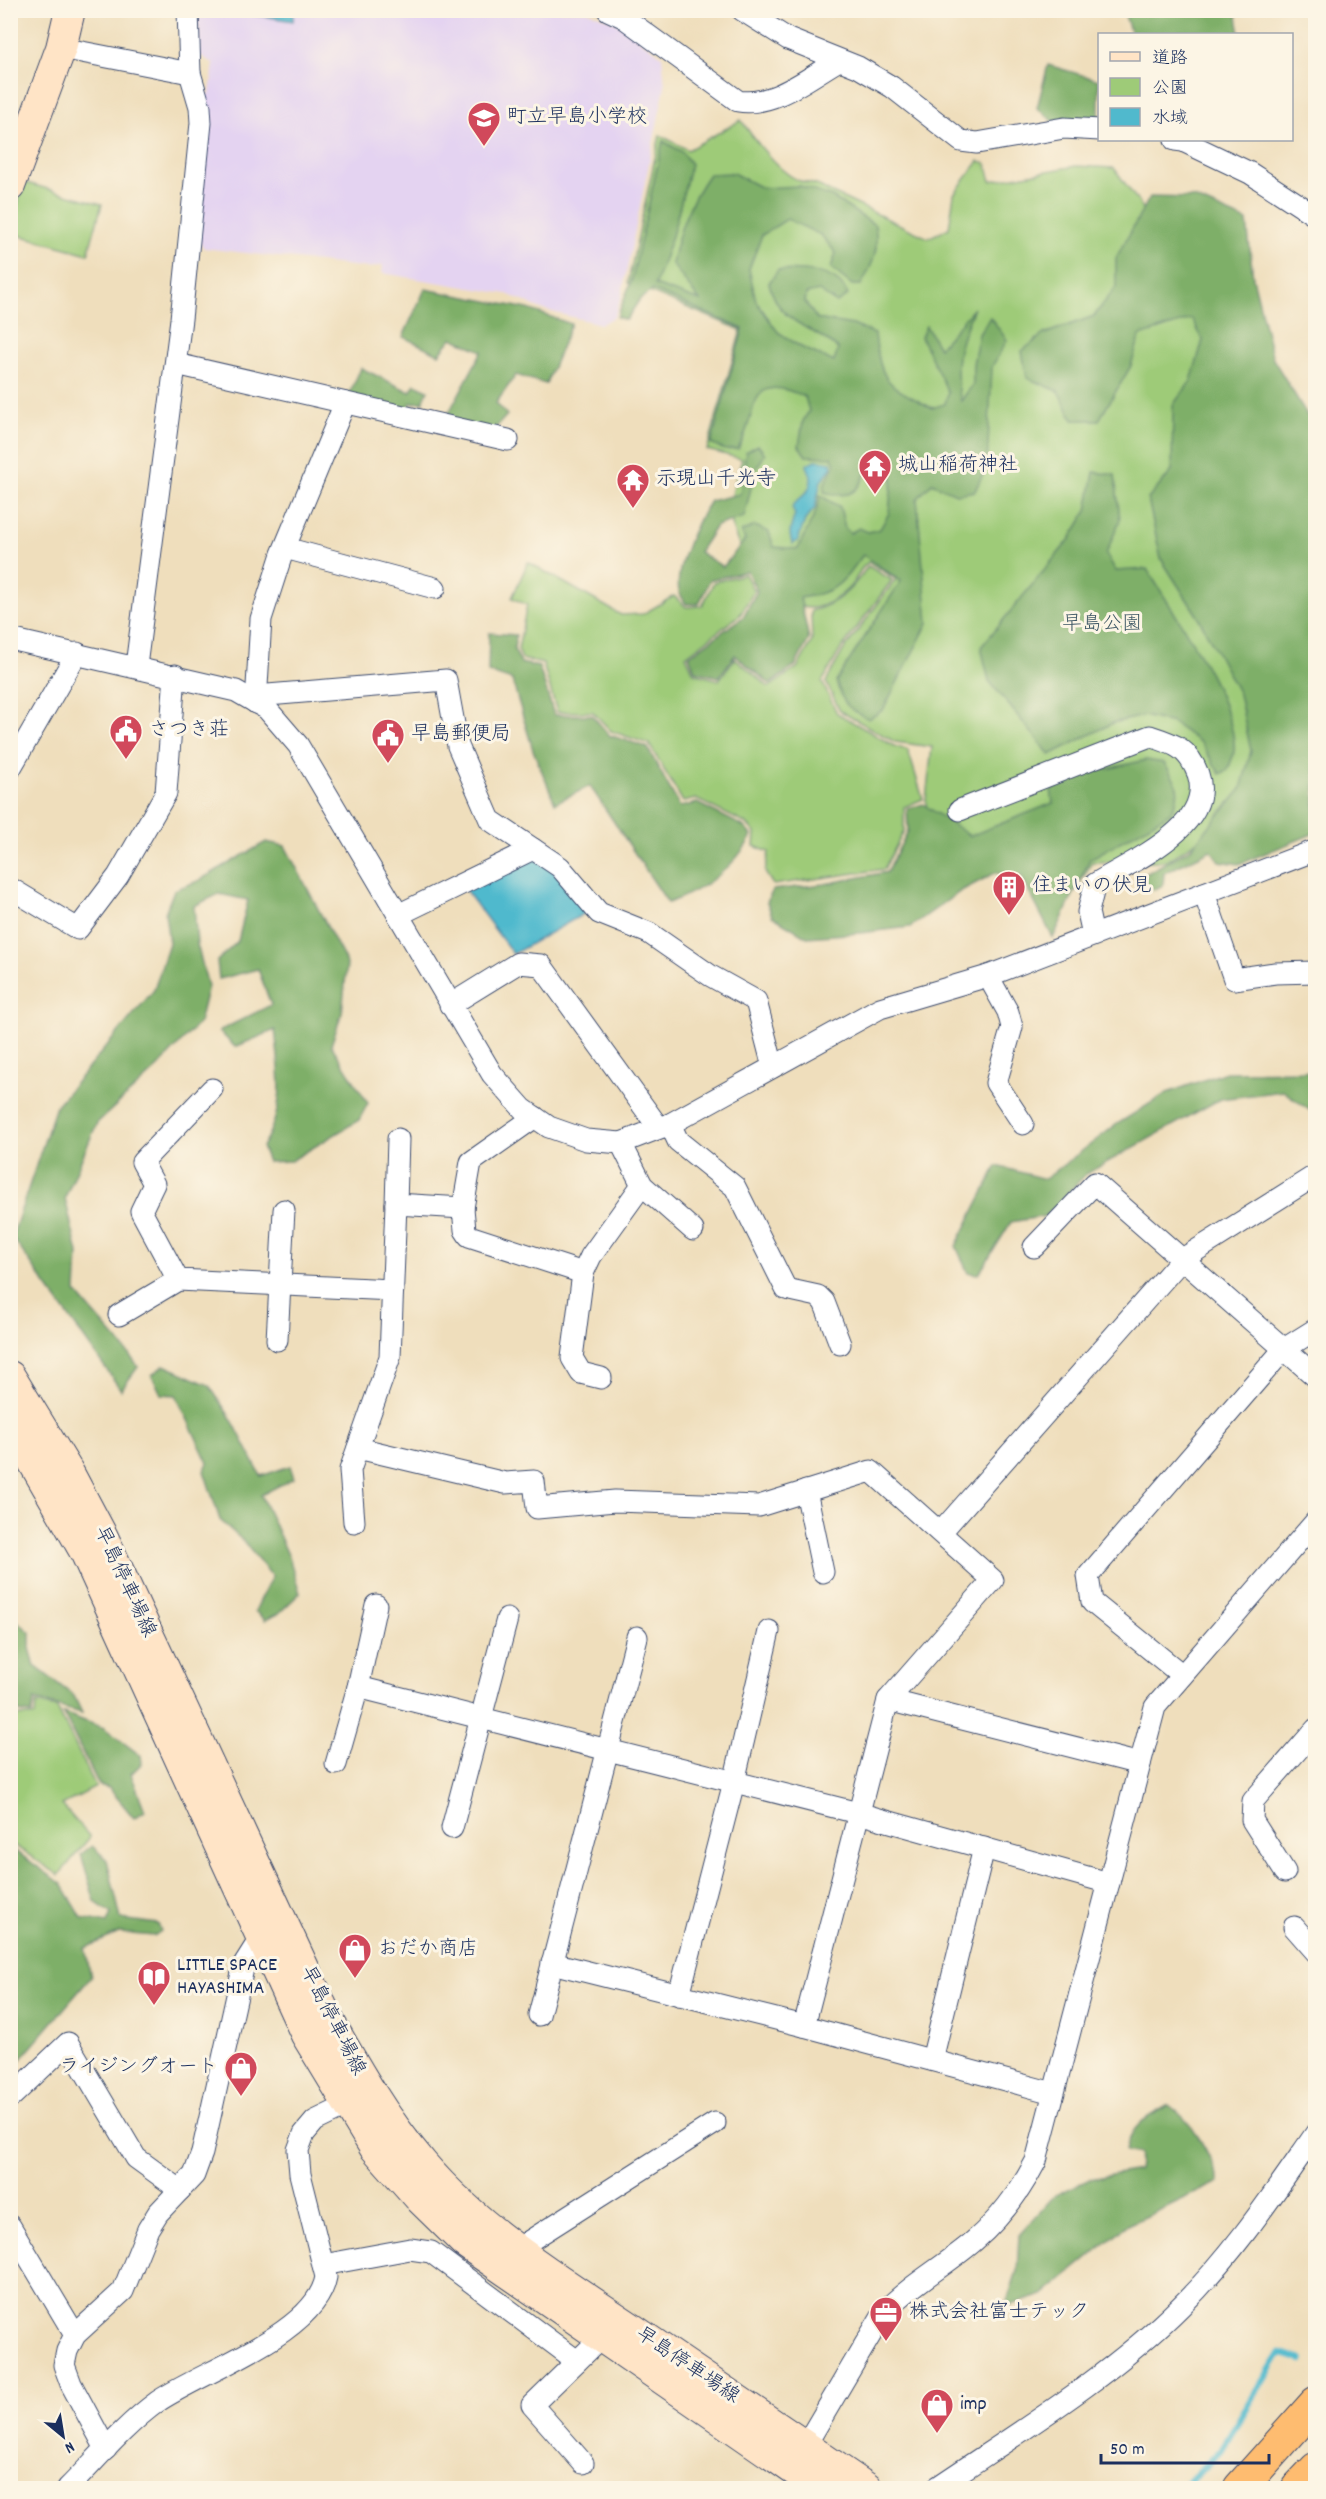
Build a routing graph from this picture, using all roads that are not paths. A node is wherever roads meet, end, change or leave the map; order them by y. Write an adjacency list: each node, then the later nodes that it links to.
1 (70, 10): 5 (main road)
2 (188, 10): 7 (street)
3 (609, 10): 6 (street)
4 (742, 10): 6 (street)
5 (61, 48): 7 (street); 10 (main road)
6 (839, 60): 8 (street)
7 (190, 73): 12 (street)
8 (1098, 130)
9 (1184, 141): 11 (street)
10 (10, 186)
11 (1316, 216)
12 (176, 364): 13 (street); 19 (street)
13 (345, 403): 14 (street); 15 (street)
14 (508, 440)
15 (285, 548): 16 (street); 21 (street)
16 (435, 588)
17 (10, 639): 18 (street)
18 (77, 653): 19 (street); 22 (street)
19 (136, 666): 20 (street)
20 (175, 675): 21 (street); 26 (street)
21 (256, 699): 24 (street); 28 (street)
22 (10, 769)
23 (960, 810): 29 (street)
24 (533, 849): 28 (street); 33 (street)
25 (1316, 850): 27 (street)
26 (10, 888)
27 (1204, 893): 29 (street); 30 (street)
28 (398, 915): 32 (street)
29 (1093, 935): 31 (street)
30 (1316, 972)
31 (988, 976): 33 (street); 36 (street)
32 (450, 1005): 35 (street); 37 (street)
33 (773, 1066): 37 (street)
34 (212, 1089): 49 (street)
35 (535, 1117): 39 (street); 43 (street)
36 (1023, 1124)
37 (664, 1126): 39 (street); 55 (street)
38 (398, 1139): 42 (street)
39 (621, 1143): 41 (street)
40 (1316, 1175): 47 (street)
41 (642, 1185): 45 (street); 48 (street)
42 (396, 1204): 43 (street); 51 (street)
43 (463, 1208): 48 (street)
44 (284, 1210): 50 (street)
45 (693, 1230)
46 (1034, 1247): 47 (street)
47 (1180, 1260): 56 (street); 65 (street)
48 (583, 1273): 59 (street)
49 (178, 1280): 50 (street); 52 (street)
50 (280, 1285): 51 (street); 54 (street)
51 (393, 1290): 61 (street)
52 (119, 1315)
53 (1316, 1329): 56 (street)
54 (277, 1340)
55 (840, 1344)
56 (1284, 1349): 58 (street); 71 (street)
57 (10, 1376): 86 (main road, 早島停車場線)
58 (1316, 1377)
59 (601, 1378)
60 (10, 1422): 86 (main road, 早島停車場線)
61 (358, 1448): 62 (street); 64 (street)
62 (806, 1491): 65 (street); 66 (street)
63 (1316, 1521): 71 (street)
64 (354, 1522)
65 (941, 1532): 73 (street)
66 (823, 1572)
67 (376, 1605): 72 (street)
68 (507, 1619): 74 (street)
69 (769, 1631): 79 (street)
70 (637, 1637): 76 (street)
71 (1182, 1675): 78 (street)
72 (358, 1687): 74 (street); 77 (street)
73 (888, 1700): 78 (street); 80 (street)
74 (481, 1718): 76 (street); 81 (street)
75 (1316, 1730): 83 (street)
76 (607, 1750): 79 (street); 88 (street)
77 (336, 1764)
78 (1140, 1764): 84 (street)
79 (734, 1782): 80 (street); 89 (street)
80 (858, 1813): 82 (street); 91 (street)
81 (452, 1828)
82 (984, 1848): 84 (street); 92 (street)
83 (1285, 1872)
84 (1109, 1883): 93 (street)
85 (1293, 1927): 87 (street)
86 (273, 1931): 95 (main road, 早島停車場線); 98 (street); 100 (main road, 早島停車場線)
87 (1316, 1952)
88 (552, 1963): 89 (street); 90 (street)
89 (679, 1995): 91 (street)
90 (539, 2015)
91 (804, 2026): 92 (street)
92 (932, 2060): 93 (street)
93 (1053, 2093): 107 (street)
94 (10, 2098): 98 (street)
95 (348, 2105): 101 (street); 103 (main road, 早島停車場線)
96 (715, 2124): 100 (street)
97 (1316, 2133): 113 (street)
98 (180, 2190): 102 (street)
99 (10, 2226): 102 (street)
100 (517, 2249): 107 (main road, 早島停車場線)
101 (323, 2265): 104 (street); 106 (street)
102 (75, 2335): 106 (street)
103 (601, 2338): 104 (street); 107 (main road, 早島停車場線)
104 (577, 2361): 108 (street)
105 (1316, 2403): 114 (highway)
106 (106, 2449): 110 (street)
107 (798, 2458): 111 (main road, 早島停車場線); 112 (main road, 早島停車場線)
108 (584, 2463)
109 (1316, 2469): 115 (highway)
110 (68, 2488)
111 (820, 2488)
112 (867, 2488)
113 (936, 2488)
114 (1240, 2488)
115 (1298, 2488)

